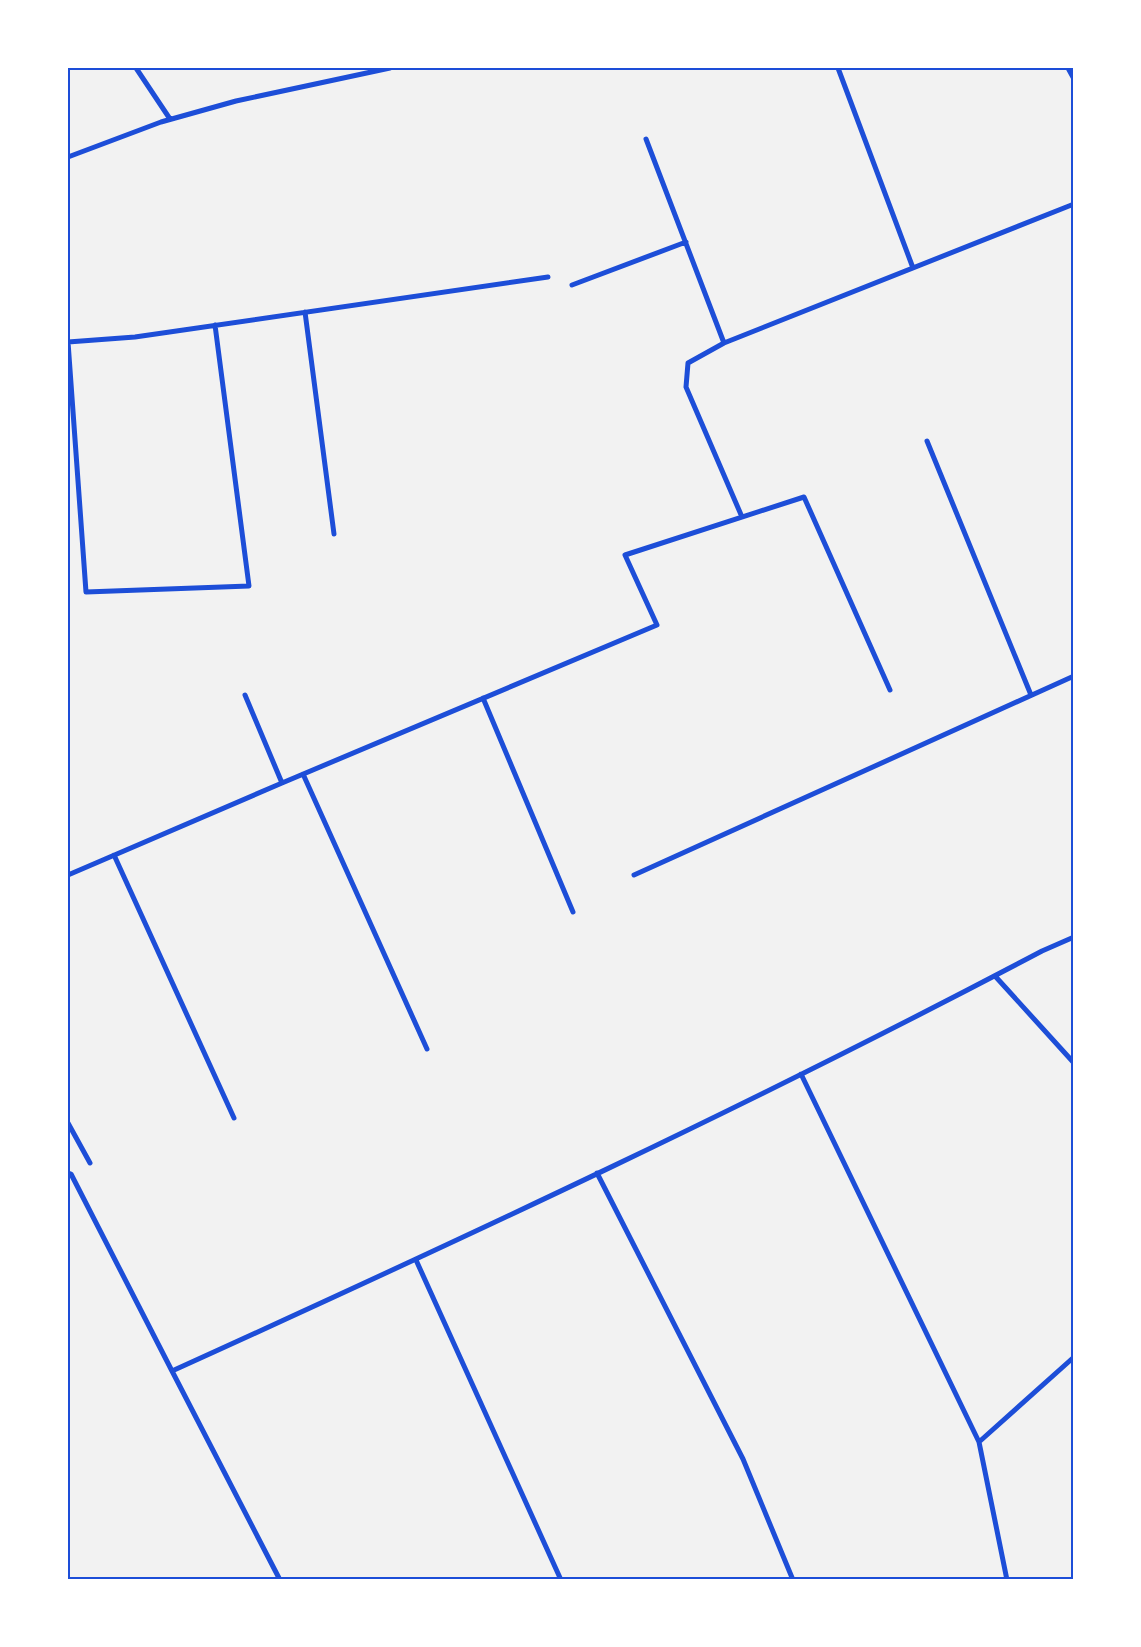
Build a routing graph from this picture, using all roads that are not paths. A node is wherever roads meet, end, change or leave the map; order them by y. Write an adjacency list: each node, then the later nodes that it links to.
1 (136, 68): 6 (street)
2 (386, 68): 6 (street)
3 (838, 68): 11 (street)
4 (1068, 68): 5 (street)
5 (1074, 79)
6 (170, 120): 8 (street)
7 (646, 139): 10 (street)
8 (68, 157)
9 (1074, 204): 11 (street)
10 (686, 242): 13 (street); 17 (street)
11 (913, 268): 17 (street)
12 (548, 277): 14 (street)
13 (572, 285)
14 (304, 312): 15 (street); 20 (street)
15 (215, 326): 16 (street); 16 (street)
16 (68, 342)
17 (724, 343): 19 (street)
18 (927, 440): 24 (street)
19 (742, 517): 22 (street); 25 (street)
20 (334, 534)
21 (1074, 676): 24 (street)
22 (890, 690)
23 (245, 695): 27 (street)
24 (1031, 695): 30 (street)
25 (483, 698): 26 (street); 31 (street)
26 (303, 774): 27 (street); 34 (street)
27 (282, 783): 28 (street)
28 (114, 855): 29 (street); 37 (street)
29 (68, 875)
30 (634, 875)
31 (574, 912)
32 (1074, 937): 33 (street)
33 (995, 976): 35 (street); 36 (street)
34 (427, 1049)
35 (1074, 1063)
36 (802, 1074): 40 (street); 45 (street)
37 (234, 1118)
38 (68, 1123): 39 (street)
39 (90, 1163)
40 (597, 1172): 42 (street); 48 (street)
41 (68, 1173): 44 (street)
42 (416, 1260): 44 (street); 47 (street)
43 (1074, 1357): 45 (street)
44 (172, 1371): 46 (street)
45 (979, 1442): 49 (street)
46 (280, 1580)
47 (562, 1580)
48 (793, 1580)
49 (1007, 1580)

